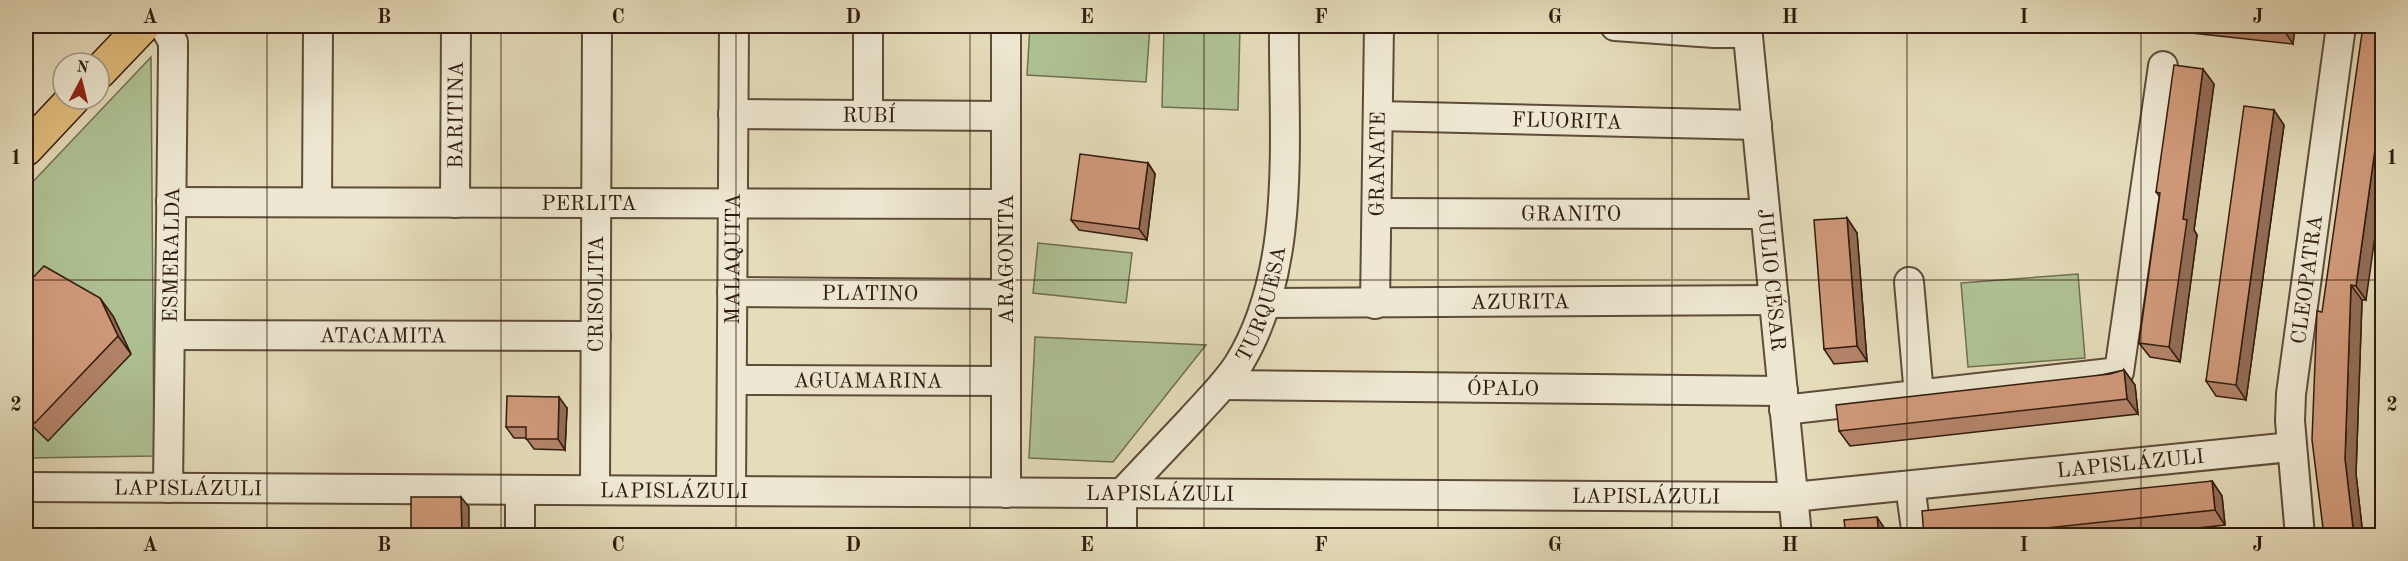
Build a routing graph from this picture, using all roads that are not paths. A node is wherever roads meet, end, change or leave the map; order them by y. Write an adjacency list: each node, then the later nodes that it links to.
1 (143, 26): 14 (main road)
2 (164, 26): 23 (street, ESMERALDA)
3 (318, 26): 24 (street)
4 (456, 26): 25 (street, BARITINA)
5 (597, 26): 26 (street, CRISOLITA)
6 (734, 26): 17 (street, MALAQUITA)
7 (868, 26): 18 (street)
8 (1006, 26): 19 (street, ARAGONITA)
9 (1284, 26): 35 (street, TURQUESA)
10 (1379, 26): 20 (street, GRANATE)
11 (1615, 26): 13 (street)
12 (2342, 26): 44 (street, CLEOPATRA)
13 (1748, 29): 21 (street, JULIO CÉSAR)
14 (111, 59)
15 (2163, 66): 42 (street, ÓPALO)
16 (60, 111): 22 (main road)
17 (733, 114): 18 (street, RUBÍ); 27 (street, MALAQUITA)
18 (868, 115): 19 (street, RUBÍ)
19 (1006, 116): 28 (street, ARAGONITA)
20 (1378, 116): 21 (street, FLUORITA); 29 (street, GRANATE)
21 (1757, 125): 30 (street, JULIO CÉSAR)
22 (32, 135)
23 (171, 202): 24 (street, PERLITA); 37 (street, ESMERALDA)
24 (317, 202): 25 (street, PERLITA)
25 (455, 203): 26 (street, PERLITA)
26 (596, 203): 27 (street, PERLITA); 38 (street, CRISOLITA)
27 (733, 204): 28 (street, PERLITA); 32 (street, MALAQUITA)
28 (1006, 204): 33 (street, ARAGONITA)
29 (1377, 213): 30 (street, GRANITO); 36 (street, GRANATE)
30 (1765, 214): 34 (street, JULIO CÉSAR)
31 (1909, 282): 42 (street)
32 (732, 292): 33 (street, PLATINO); 39 (street, MALAQUITA)
33 (1006, 294): 40 (street, ARAGONITA)
34 (1774, 300): 36 (street, AZURITA); 43 (street, JULIO CÉSAR)
35 (1266, 303): 36 (street, AZURITA); 41 (street, TURQUESA)
36 (1375, 304)
37 (170, 335): 38 (street, ATACAMITA); 47 (street, ESMERALDA)
38 (596, 336): 49 (street, CRISOLITA)
39 (732, 380): 40 (street, AGUAMARINA); 50 (street, MALAQUITA)
40 (1006, 381): 51 (street, ARAGONITA)
41 (1223, 385): 43 (street, ÓPALO); 52 (street, TURQUESA)
42 (1919, 394): 43 (street, ÓPALO)
43 (1784, 400): 53 (street, JULIO CÉSAR)
44 (2291, 447): 45 (street, LAPISLÁZULI); 58 (street, CLEOPATRA)
45 (1910, 486): 53 (street, LAPISLÁZULI); 57 (street)
46 (26, 487): 47 (street, LAPISLÁZULI)
47 (168, 488): 48 (street, LAPISLÁZULI)
48 (520, 490): 49 (street, LAPISLÁZULI); 54 (street)
49 (595, 490): 50 (street, LAPISLÁZULI)
50 (731, 491): 51 (street, LAPISLÁZULI)
51 (1006, 492): 52 (street, LAPISLÁZULI)
52 (1122, 493): 53 (street, LAPISLÁZULI); 55 (street)
53 (1793, 497): 56 (street, JULIO CÉSAR)
54 (520, 536)
55 (1122, 536)
56 (1797, 536)
57 (1917, 536)
58 (2300, 536)

